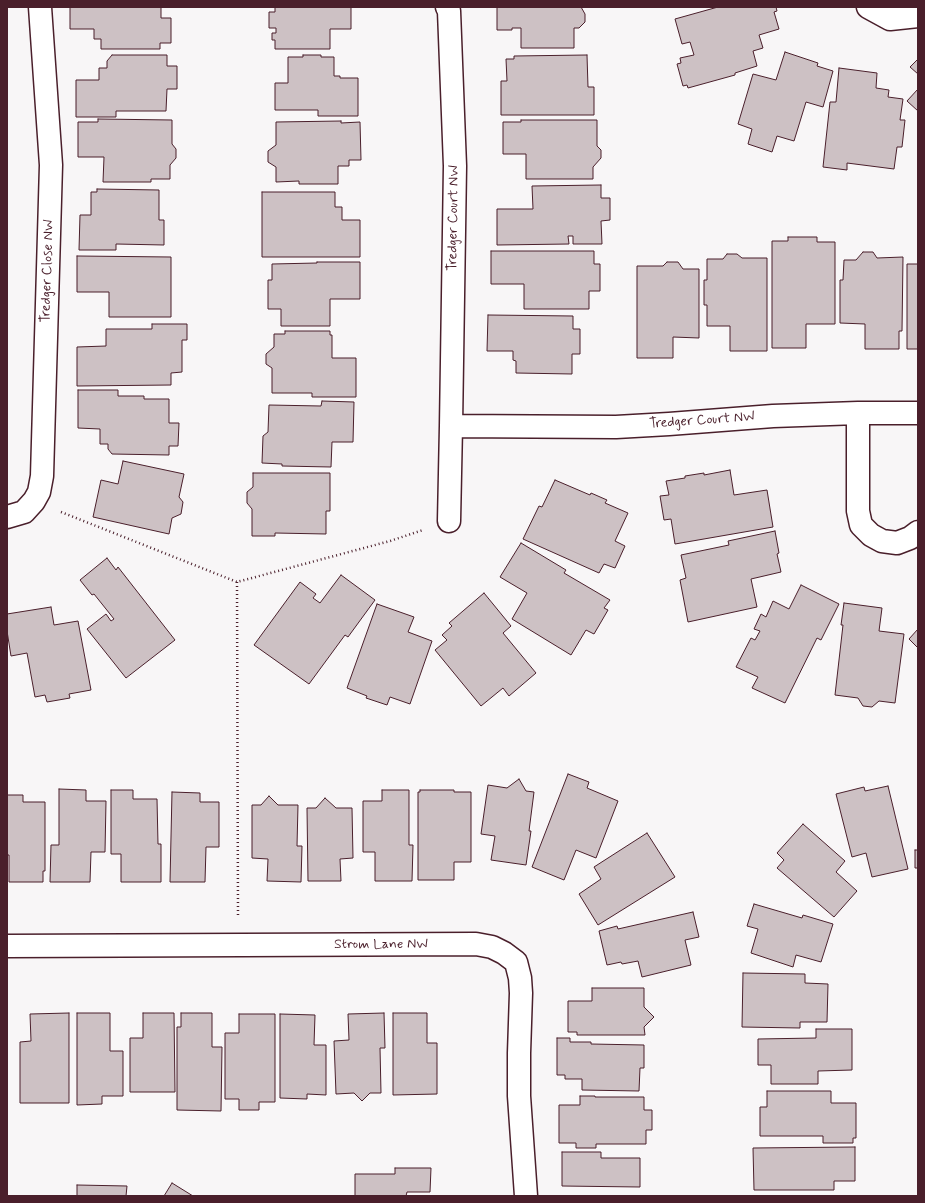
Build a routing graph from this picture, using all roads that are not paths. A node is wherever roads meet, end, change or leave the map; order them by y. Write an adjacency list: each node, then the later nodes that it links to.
1 (40, 7): 8 (street, Tredger Close NW)
2 (868, 7): 4 (street)
3 (448, 8): 7 (street, Tredger Court NW)
4 (918, 16)
5 (858, 413): 6 (street, Tredger Court NW); 7 (street, Tredger Court NW); 10 (street)
6 (918, 413)
7 (451, 426): 9 (street, Tredger Court NW)
8 (7, 517)
9 (449, 521)
10 (918, 532)
11 (7, 946): 12 (street, Strom Lane NW)
12 (526, 1196)

